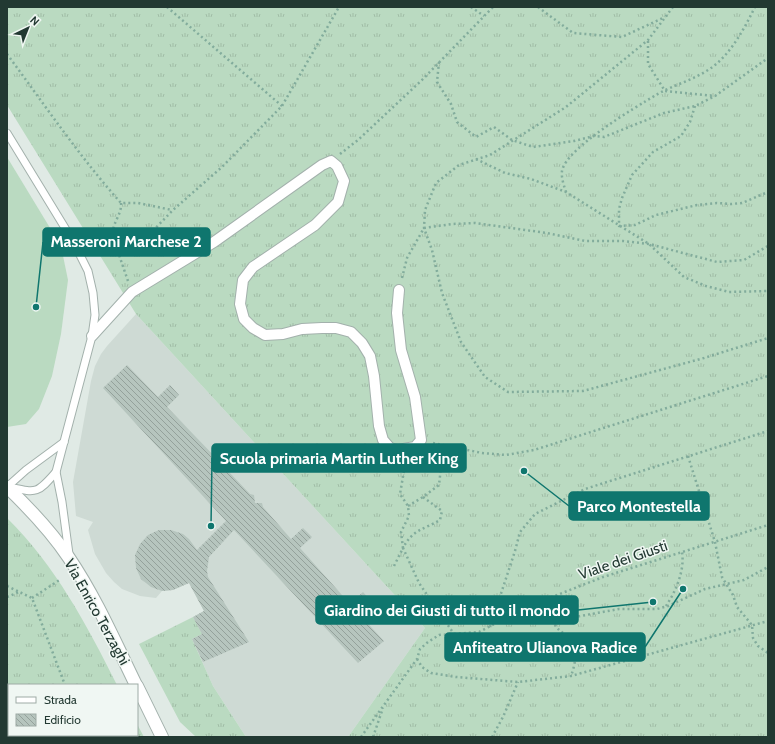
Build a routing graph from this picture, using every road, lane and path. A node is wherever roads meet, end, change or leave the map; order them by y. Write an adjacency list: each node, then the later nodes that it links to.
1 (167, 7): 16 (path)
2 (339, 7): 16 (path)
3 (471, 7): 8 (path)
4 (493, 7): 8 (path)
5 (538, 7): 9 (path)
6 (673, 7): 9 (path)
7 (755, 7): 14 (path)
8 (484, 16): 13 (path)
9 (666, 16): 10 (path)
10 (648, 40): 14 (path); 20 (path)
11 (7, 54): 25 (path)
12 (768, 58): 15 (path)
13 (439, 62): 20 (path); 22 (path)
14 (665, 91): 15 (path); 19 (path)
15 (715, 96): 17 (path)
16 (282, 106): 26 (path)
17 (695, 106): 19 (path); 27 (path)
18 (7, 133): 35 (lane)
19 (594, 136): 20 (path); 23 (path)
20 (512, 140): 21 (path)
21 (476, 159): 23 (path); 28 (path)
22 (331, 161): 34 (street); 40 (street)
23 (566, 192): 27 (path)
24 (768, 192): 27 (path)
25 (121, 203): 26 (path); 31 (path)
26 (173, 210): 31 (path)
27 (619, 226): 29 (path)
28 (424, 228): 29 (path); 32 (path); 36 (path)
29 (649, 244): 30 (path); 33 (path)
30 (768, 246)
31 (117, 249): 34 (path)
32 (399, 290): 40 (street)
33 (768, 291)
34 (132, 292): 35 (street)
35 (92, 336): 39 (lane)
36 (768, 338)
37 (768, 376): 44 (path)
38 (768, 431): 41 (path)
39 (64, 442): 42 (lane); 43 (lane)
40 (398, 450): 45 (path)
41 (688, 456): 47 (path); 65 (path)
42 (56, 472): 43 (lane); 50 (lane)
43 (7, 487): 50 (street, Via Enrico Terzaghi)
44 (423, 497): 45 (path); 48 (path)
45 (408, 506): 48 (path)
46 (768, 525): 47 (path, Viale dei Giusti)
47 (715, 542): 49 (path, Viale dei Giusti); 54 (path)
48 (403, 548): 51 (path); 66 (path)
49 (682, 552): 59 (path, Viale dei Giusti); 60 (path)
50 (69, 558): 72 (street, Via Enrico Terzaghi)
51 (394, 566)
52 (768, 567): 54 (path)
53 (61, 579): 58 (path)
54 (725, 584): 60 (path); 64 (path)
55 (7, 586): 56 (path)
56 (19, 592): 57 (path); 58 (path)
57 (7, 597)
58 (32, 598): 71 (path)
59 (546, 598): 61 (path, Viale dei Giusti); 62 (path)
60 (665, 607): 62 (path)
61 (508, 617): 62 (path); 65 (path, Viale dei Giusti)
62 (553, 621): 69 (path)
63 (768, 621): 64 (path)
64 (752, 625): 67 (path); 69 (path)
65 (489, 627): 66 (path, Viale dei Giusti)
66 (454, 634): 68 (path, Viale dei Giusti)
67 (768, 653)
68 (416, 659): 70 (path); 74 (path, Viale dei Giusti)
69 (570, 676): 70 (path)
70 (518, 682): 78 (path)
71 (65, 684)
72 (136, 684)
73 (138, 688): 75 (street, Via Enrico Terzaghi)
74 (384, 704): 76 (path, Viale dei Giusti); 77 (path)
75 (162, 737)
76 (361, 737)
77 (373, 737)
78 (492, 737)

